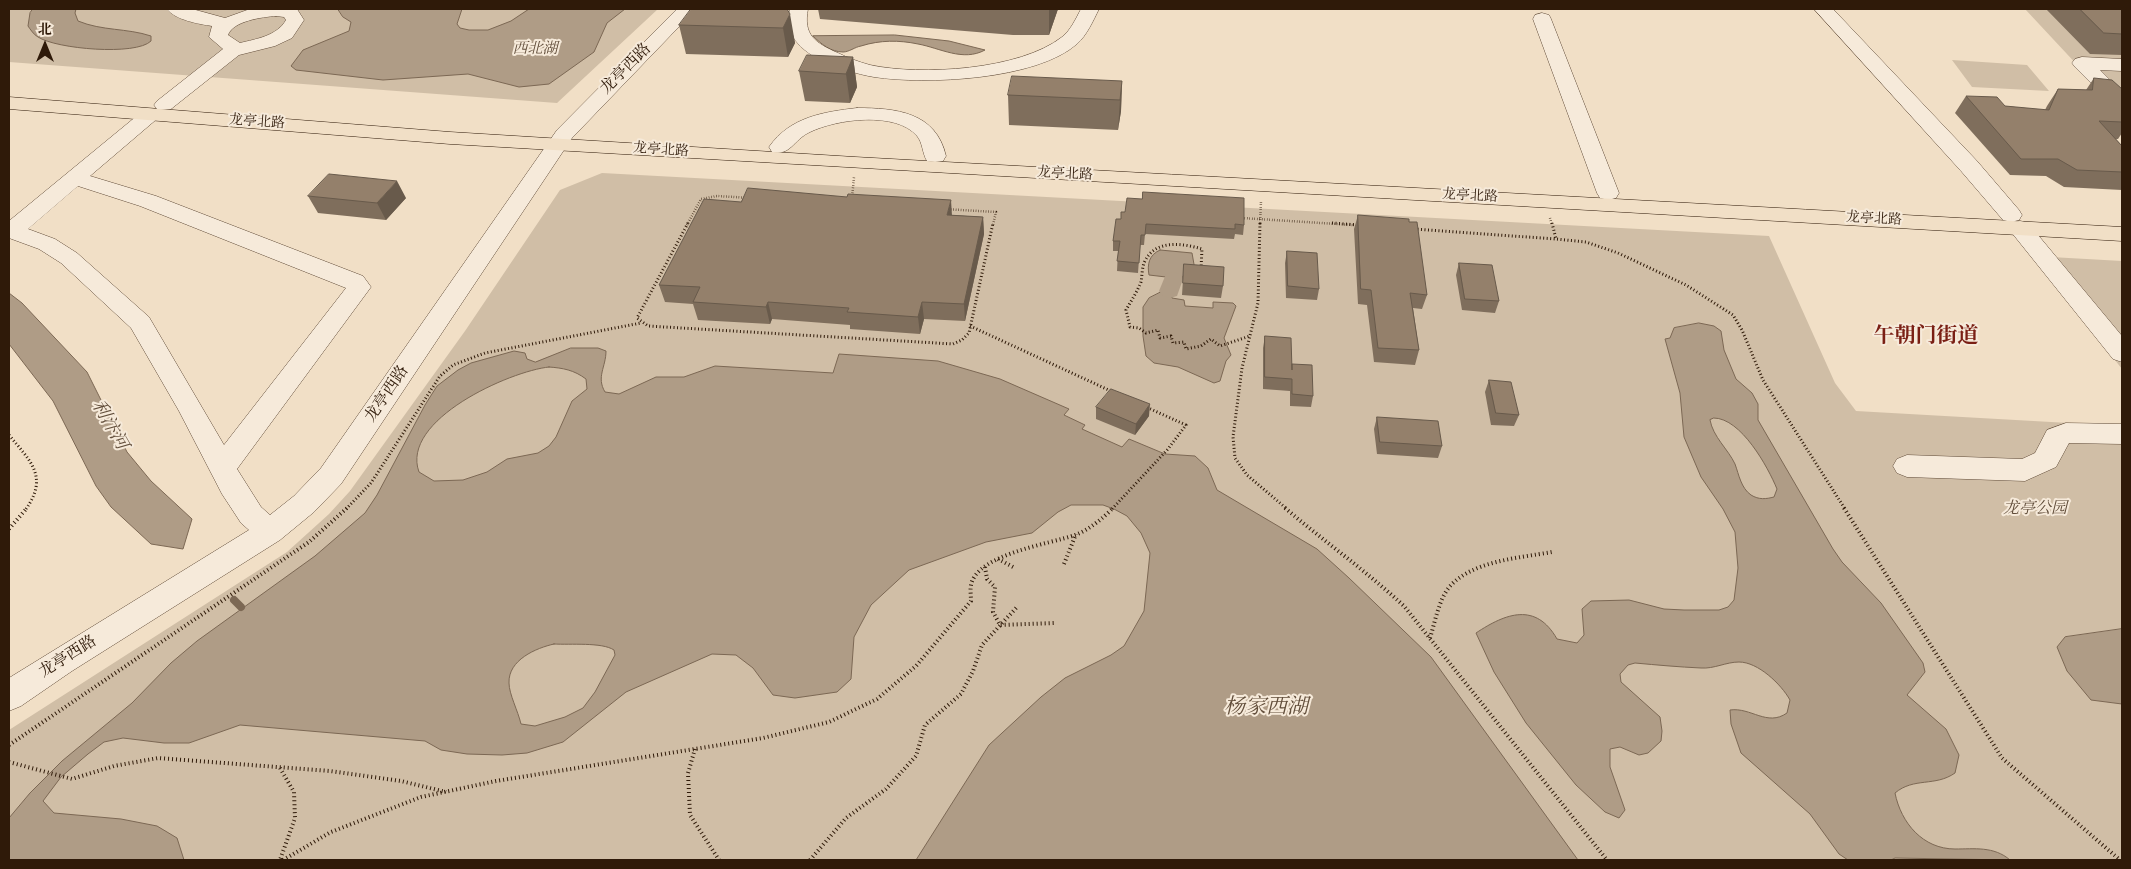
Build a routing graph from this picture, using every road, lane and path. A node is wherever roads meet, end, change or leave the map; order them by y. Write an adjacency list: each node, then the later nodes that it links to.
1 (176, 9): 7 (street)
2 (687, 9): 15 (street, 龙亭西路)
3 (799, 9): 11 (street)
4 (1090, 9): 11 (street)
5 (1823, 9): 26 (street)
6 (1542, 19): 21 (street)
7 (227, 24): 8 (street); 8 (street)
8 (232, 51): 14 (street)
9 (2122, 65): 13 (street)
10 (9, 93): 14 (main road, 龙亭北路)
11 (878, 94): 16 (street); 17 (street)
12 (9, 103): 14 (main road, 龙亭北路)
13 (2122, 103)
14 (158, 109): 15 (main road, 龙亭北路); 19 (street)
15 (561, 139): 16 (main road, 龙亭北路); 18 (main road, 龙亭北路); 44 (street, 龙亭西路)
16 (780, 147): 17 (main road, 龙亭北路)
17 (935, 156): 21 (main road, 龙亭北路)
18 (855, 163): 20 (main road, 龙亭北路); 23 (path)
19 (75, 178): 30 (street); 42 (street)
20 (1260, 185): 22 (main road, 龙亭北路); 25 (path)
21 (1608, 192): 26 (main road, 龙亭北路)
22 (1544, 200): 26 (main road, 龙亭北路); 32 (path)
23 (852, 203): 34 (path); 34 (path)
24 (1240, 218): 25 (path)
25 (1260, 219): 28 (path); 35 (path)
26 (2016, 222): 27 (main road, 龙亭北路); 31 (main road, 龙亭北路); 36 (street)
27 (2122, 222)
28 (1367, 226)
29 (1406, 228): 32 (path)
30 (10, 230): 42 (street)
31 (2122, 234)
32 (1556, 239): 64 (path)
33 (1201, 277): 35 (path)
34 (970, 326): 37 (path)
35 (1250, 336): 54 (path)
36 (2122, 353)
37 (1114, 392)
38 (1141, 405): 45 (path)
39 (2122, 434): 41 (street)
40 (9, 435): 43 (path)
41 (1907, 466)
42 (222, 468): 44 (street)
43 (9, 529)
44 (270, 532): 55 (street, 龙亭西路)
45 (1077, 534): 47 (path); 48 (path)
46 (1552, 552): 54 (path)
47 (998, 559): 49 (path); 50 (path)
48 (1064, 564)
49 (985, 567): 53 (path); 56 (path)
50 (1015, 568)
51 (1017, 607): 53 (path)
52 (1056, 623): 53 (path)
53 (1000, 625): 62 (path)
54 (1430, 638): 63 (path)
55 (9, 696)
56 (695, 749): 59 (path); 61 (path)
57 (9, 762): 58 (path)
58 (280, 767): 59 (path); 60 (path)
59 (447, 792): 60 (path)
60 (281, 860)
61 (718, 860)
62 (810, 860)
63 (1607, 860)
64 (2120, 860)

